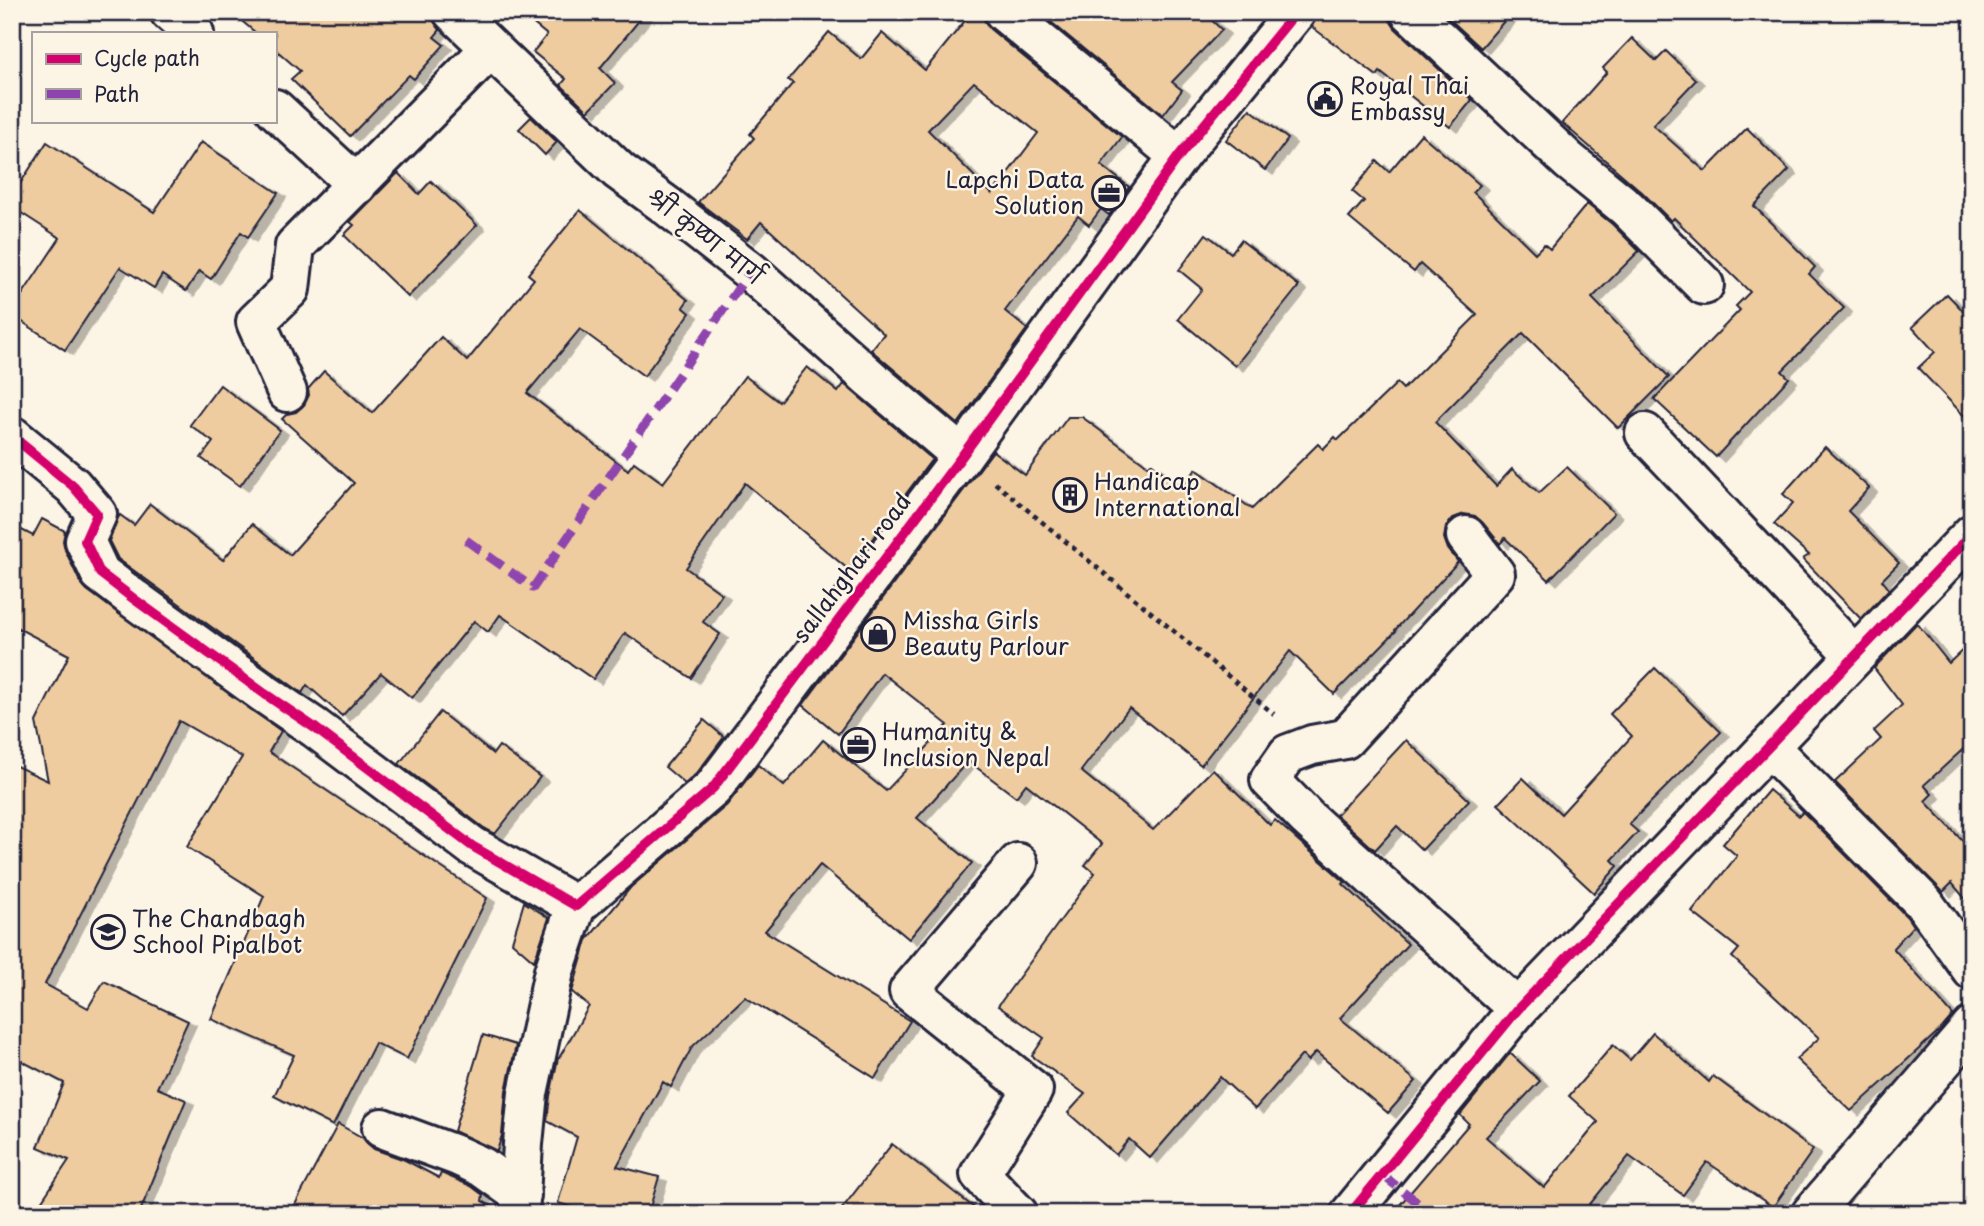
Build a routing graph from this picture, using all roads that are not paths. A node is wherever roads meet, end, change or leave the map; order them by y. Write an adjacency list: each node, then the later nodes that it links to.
1 (170, 12): 6 (street)
2 (453, 12): 7 (street, श्री कृष्ण मार्ग)
3 (1004, 12): 9 (street)
4 (1296, 12): 9 (street, sallahghari road)
5 (1410, 12): 11 (street)
6 (193, 32)
7 (490, 49): 10 (street); 15 (street, श्री कृष्ण मार्ग)
8 (276, 110): 10 (street)
9 (1179, 156): 15 (street, sallahghari road)
10 (357, 185): 12 (street)
11 (1704, 285)
12 (287, 392)
13 (1645, 433): 18 (street)
14 (12, 436): 21 (street)
15 (961, 456): 21 (street, sallahghari road)
16 (1972, 534): 18 (street)
17 (1466, 536): 23 (street)
18 (1855, 656): 19 (street)
19 (1769, 747): 22 (street); 23 (street)
20 (1018, 863): 27 (street)
21 (576, 906): 26 (street)
22 (1972, 970)
23 (1518, 1009): 28 (street)
24 (1972, 1027): 29 (street)
25 (382, 1128): 26 (street)
26 (520, 1204)
27 (1018, 1214)
28 (1350, 1214)
29 (1811, 1214)

